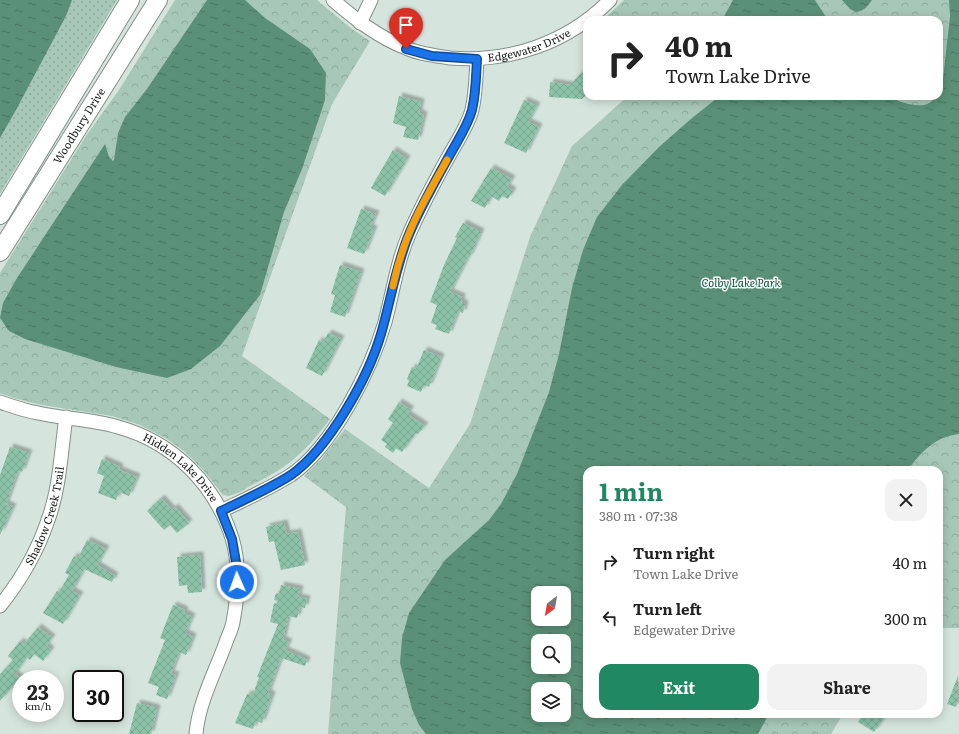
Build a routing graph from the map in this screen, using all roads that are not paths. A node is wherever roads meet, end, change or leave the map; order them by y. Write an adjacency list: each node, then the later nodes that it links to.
1 (130, 0): 10 (main road, Woodbury Drive)
2 (158, 0): 11 (main road, Woodbury Drive)
3 (333, 0): 7 (street, Edgewater Drive)
4 (371, 0): 7 (street)
5 (610, 0): 6 (street, Edgewater Drive)
6 (591, 16)
7 (360, 23): 9 (street, Edgewater Drive)
8 (583, 23): 9 (street, Edgewater Drive)
9 (477, 59): 14 (street)
10 (0, 215)
11 (0, 252)
12 (0, 402): 13 (street, Hidden Lake Drive)
13 (66, 417): 14 (street, Hidden Lake Drive); 15 (street, Shadow Creek Trail)
14 (221, 511): 16 (street, Hidden Lake Drive)
15 (0, 606)
16 (196, 734)

